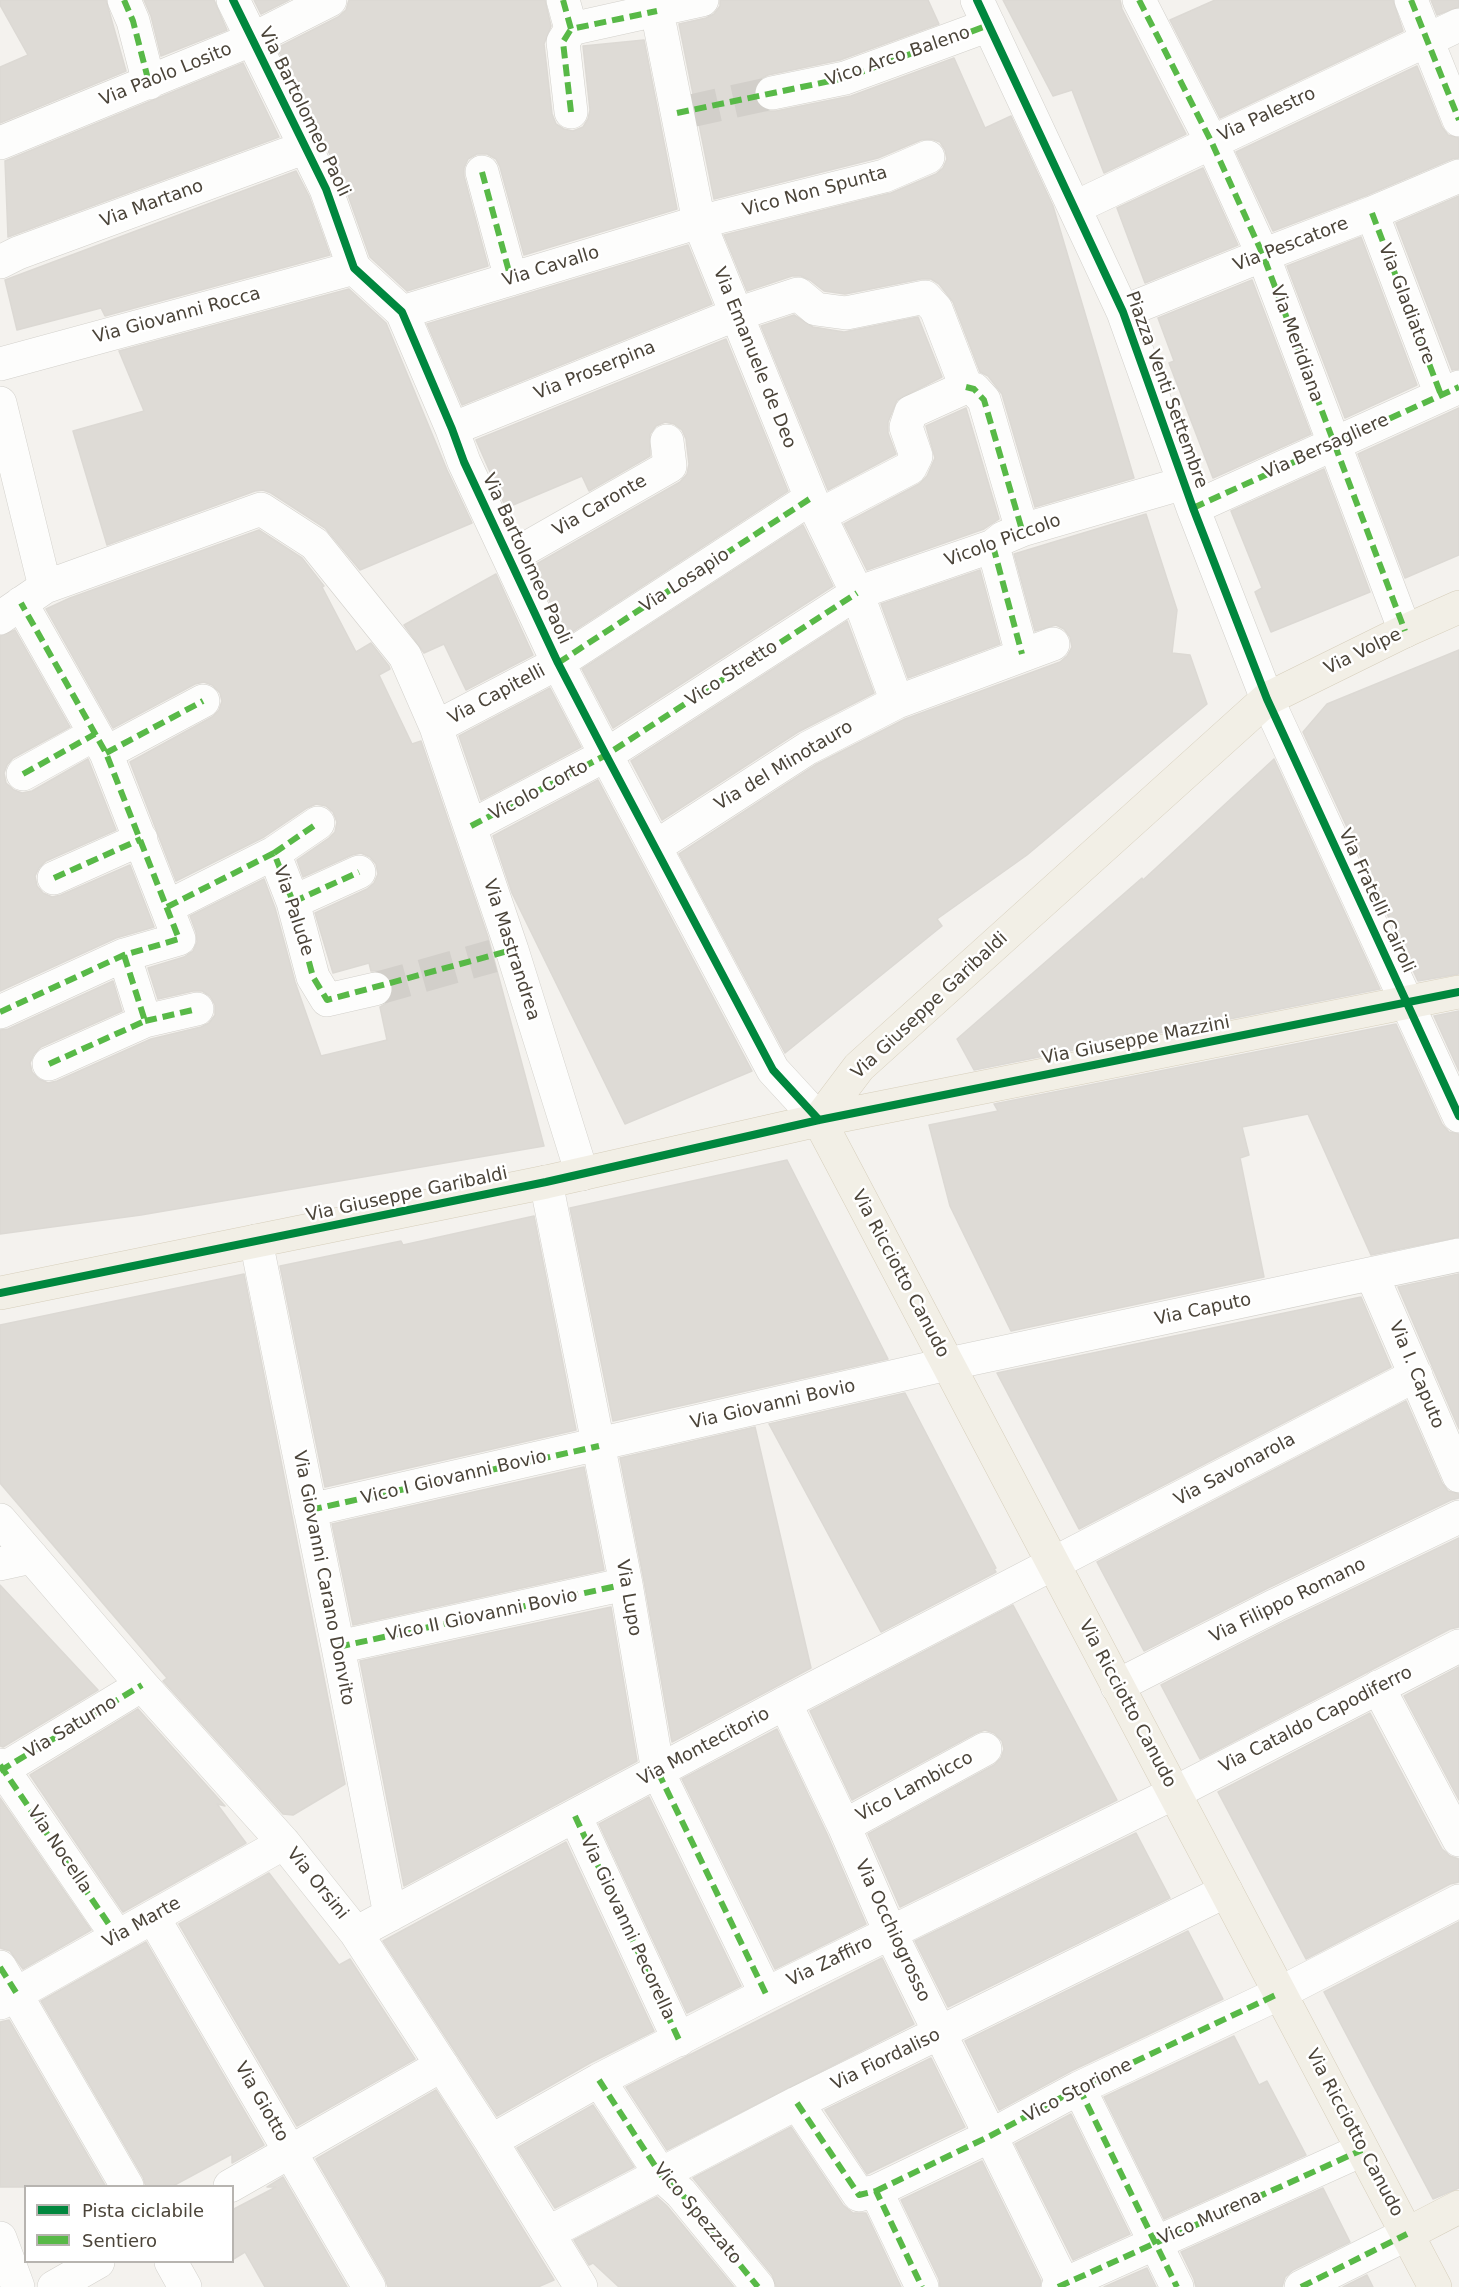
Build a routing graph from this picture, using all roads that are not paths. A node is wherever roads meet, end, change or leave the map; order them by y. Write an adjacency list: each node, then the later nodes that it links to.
1 (124, 0): 13 (street)
2 (233, 0): 11 (street, Via Bartolomeo Paoli)
3 (330, 0): 11 (street, Via Paolo Losito)
4 (702, 0): 7 (street)
5 (1411, 0): 12 (street)
6 (1150, 4): 17 (street, Via Meridiana)
7 (655, 6): 9 (street); 25 (street, Via Emanuele de Deo)
8 (983, 13): 14 (street, Vico Arco Baleno); 23 (street, Piazza Venti Settembre)
9 (567, 15): 15 (street)
10 (1459, 26): 12 (street, Via Palestro)
11 (252, 39): 13 (street, Via Paolo Losito); 19 (street, Via Bartolomeo Paoli)
12 (1427, 40): 16 (street); 17 (street, Via Palestro)
13 (149, 83): 18 (street, Via Paolo Losito)
14 (772, 93)
15 (571, 112)
16 (1459, 120)
17 (1211, 141): 23 (street, Via Palestro); 26 (street, Via Meridiana)
18 (0, 143)
19 (306, 147): 27 (street, Via Martano); 28 (street, Via Bartolomeo Paoli)
20 (928, 157): 25 (street, Vico Non Spunta)
21 (482, 172): 29 (street)
22 (1459, 176): 24 (street, Via Pescatore)
23 (1076, 207): 31 (street, Piazza Venti Settembre)
24 (1372, 213): 26 (street, Via Pescatore); 35 (street, Via Gladiatore)
25 (699, 222): 29 (street, Via Cavallo); 32 (street, Via Emanuele de Deo)
26 (1263, 255): 31 (street, Via Pescatore); 39 (street, Via Meridiana)
27 (0, 262)
28 (354, 268): 30 (street, Via Bartolomeo Paoli); 33 (street, Via Giovanni Rocca)
29 (511, 279): 30 (street, Via Cavallo)
30 (402, 312): 37 (street, Via Bartolomeo Paoli)
31 (1123, 312): 41 (street, Piazza Venti Settembre)
32 (737, 314): 34 (street, Via Proserpina); 37 (street, Via Proserpina); 42 (street, Via Emanuele de Deo)
33 (0, 364)
34 (966, 387): 42 (street, Via Losapio); 43 (street)
35 (1450, 391): 39 (street, Via Bersagliere)
36 (0, 403): 40 (street)
37 (452, 429): 45 (street, Via Bartolomeo Paoli)
38 (667, 441): 45 (street, Via Caronte)
39 (1333, 444): 41 (street, Via Bersagliere); 49 (street, Via Meridiana)
40 (9, 479): 47 (street)
41 (1189, 496): 43 (street, Vicolo Piccolo); 53 (street, Piazza Venti Settembre)
42 (815, 507): 46 (street, Via Emanuele de Deo); 52 (street, Via Losapio)
43 (1022, 530): 44 (street, Vicolo Piccolo)
44 (993, 546): 46 (street, Vicolo Piccolo); 51 (street)
45 (509, 558): 52 (street, Via Bartolomeo Paoli)
46 (857, 593): 55 (street, Via Emanuele de Deo); 58 (street, Vico Stretto)
47 (22, 603): 56 (street, Via Mastrandrea); 57 (street)
48 (1459, 607): 49 (main road, Via Volpe)
49 (1405, 631): 53 (main road, Via Volpe)
50 (1053, 644): 51 (street, Via del Minotauro)
51 (1022, 654): 55 (street, Via del Minotauro)
52 (558, 663): 56 (street, Via Capitelli); 58 (street, Via Bartolomeo Paoli)
53 (1267, 699): 72 (street, Via Fratelli Cairoli); 78 (main road, Via Giuseppe Garibaldi)
54 (203, 701): 57 (street)
55 (897, 702): 63 (street, Via del Minotauro)
56 (436, 727): 61 (street, Via Mastrandrea)
57 (101, 743): 59 (street); 62 (street)
58 (606, 755): 61 (street, Vicolo Corto); 63 (street, Via Bartolomeo Paoli)
59 (23, 774)
60 (318, 823): 64 (street)
61 (471, 826): 79 (street, Via Mastrandrea)
62 (141, 839): 66 (street); 68 (street)
63 (655, 847): 78 (street, Via Bartolomeo Paoli)
64 (274, 853): 67 (street, Via Palude); 68 (street, Via Palude)
65 (359, 872): 67 (street)
66 (54, 878)
67 (294, 902): 70 (street, Via Palude)
68 (167, 907): 69 (street)
69 (124, 955): 74 (street); 75 (street)
70 (375, 988)
71 (1459, 992): 72 (main road, Via Giuseppe Mazzini)
72 (1406, 1002): 77 (street, Via Fratelli Cairoli); 78 (main road, Via Giuseppe Mazzini)
73 (198, 1009): 75 (street)
74 (0, 1012)
75 (145, 1021): 76 (street)
76 (49, 1064)
77 (1459, 1116)
78 (819, 1120): 79 (main road, Via Giuseppe Garibaldi); 85 (main road, Via Ricciotto Canudo)
79 (582, 1174): 80 (main road, Via Giuseppe Garibaldi)
80 (546, 1182): 81 (main road, Via Giuseppe Garibaldi); 87 (street, Via Lupo)
81 (256, 1241): 84 (main road, Via Giuseppe Garibaldi); 89 (street, Via Giovanni Carano Donvito)
82 (1459, 1255): 83 (street, Via Caputo)
83 (1372, 1275): 85 (street, Via Caputo); 86 (street, Via I. Caputo)
84 (0, 1293)
85 (948, 1364): 87 (street, Via Giovanni Bovio); 94 (main road, Via Ricciotto Canudo)
86 (1416, 1376): 88 (street, Via I. Caputo); 94 (street, Via Savonarola)
87 (598, 1446): 89 (street, Vico I Giovanni Bovio); 95 (street, Via Lupo)
88 (1459, 1476)
89 (310, 1510): 97 (street, Via Giovanni Carano Donvito)
90 (1459, 1517): 99 (street, Via Filippo Romano)
91 (0, 1520): 92 (street, Via Orsini)
92 (32, 1557): 93 (street); 98 (street, Via Orsini)
93 (0, 1564)
94 (1053, 1565): 99 (main road, Via Ricciotto Canudo); 101 (street, Via Montecitorio)
95 (626, 1584): 97 (street, Vico II Giovanni Bovio); 104 (street, Via Lupo)
96 (1459, 1646): 100 (street, Via Cataldo Capodiferro)
97 (338, 1647): 112 (street, Via Giovanni Carano Donvito)
98 (142, 1685): 103 (street, Via Saturno); 109 (street, Via Orsini)
99 (1117, 1686): 105 (main road, Via Ricciotto Canudo)
100 (1378, 1687): 105 (street, Via Cataldo Capodiferro); 108 (street)
101 (785, 1703): 104 (street, Via Montecitorio); 107 (street, Via Occhiogrosso)
102 (985, 1749): 107 (street, Vico Lambicco)
103 (1, 1768): 116 (street, Via Nocella)
104 (658, 1772): 106 (street, Via Montecitorio); 119 (street, Via Lupo)
105 (1174, 1793): 110 (main road, Via Ricciotto Canudo); 114 (street, Via Zaffiro)
106 (575, 1816): 112 (street, Via Montecitorio); 121 (street, Via Giovanni Pecorella)
107 (844, 1826): 114 (street, Via Occhiogrosso)
108 (1459, 1840)
109 (284, 1843): 113 (street, Via Marte); 115 (street, Via Orsini)
110 (1226, 1891): 118 (main road, Via Ricciotto Canudo); 120 (street, Via Fiordaliso)
111 (1459, 1902): 118 (street, Vico Storione)
112 (390, 1915): 115 (street, Via Montecitorio)
113 (153, 1917): 116 (street, Via Marte); 129 (street, Via Giotto)
114 (890, 1932): 119 (street, Via Zaffiro); 120 (street, Via Occhiogrosso)
115 (356, 1933): 122 (street, Via Orsini)
116 (117, 1936): 117 (street, Via Marte)
117 (6, 1988): 131 (street)
118 (1280, 1993): 124 (street, Vico Storione); 128 (main road, Via Ricciotto Canudo)
119 (766, 1994): 121 (street, Via Zaffiro)
120 (940, 2034): 125 (street, Via Fiordaliso); 126 (street, Via Occhiogrosso)
121 (679, 2040): 123 (street, Via Zaffiro)
122 (442, 2065): 127 (street, Via Orsini); 129 (street)
123 (599, 2080): 127 (street, Via Zaffiro); 130 (street, Vico Spezzato)
124 (1079, 2088): 126 (street, Vico Storione); 138 (street)
125 (797, 2103): 130 (street, Via Fiordaliso); 133 (street)
126 (990, 2136): 133 (street, Vico Storione); 141 (street, Via Occhiogrosso)
127 (491, 2141): 135 (street, Via Orsini)
128 (1362, 2150): 136 (main road, Via Ricciotto Canudo); 138 (street, Vico Murena)
129 (290, 2152): 132 (street); 145 (street, Via Giotto)
130 (661, 2175): 135 (street, Via Fiordaliso); 147 (street, Vico Spezzato)
131 (127, 2185)
132 (233, 2185)
133 (876, 2190): 148 (street)
134 (1459, 2207): 136 (main road)
135 (548, 2233): 146 (street, Via Orsini)
136 (1407, 2234): 150 (street); 151 (main road, Via Ricciotto Canudo)
137 (0, 2238): 142 (street)
138 (1155, 2243): 141 (street, Vico Murena); 149 (street)
139 (96, 2263): 143 (street)
140 (172, 2263): 144 (street)
141 (1062, 2286)
142 (18, 2287)
143 (54, 2287)
144 (185, 2287)
145 (369, 2287)
146 (581, 2287)
147 (758, 2287)
148 (922, 2287)
149 (1177, 2287)
150 (1301, 2287)
151 (1435, 2287)

